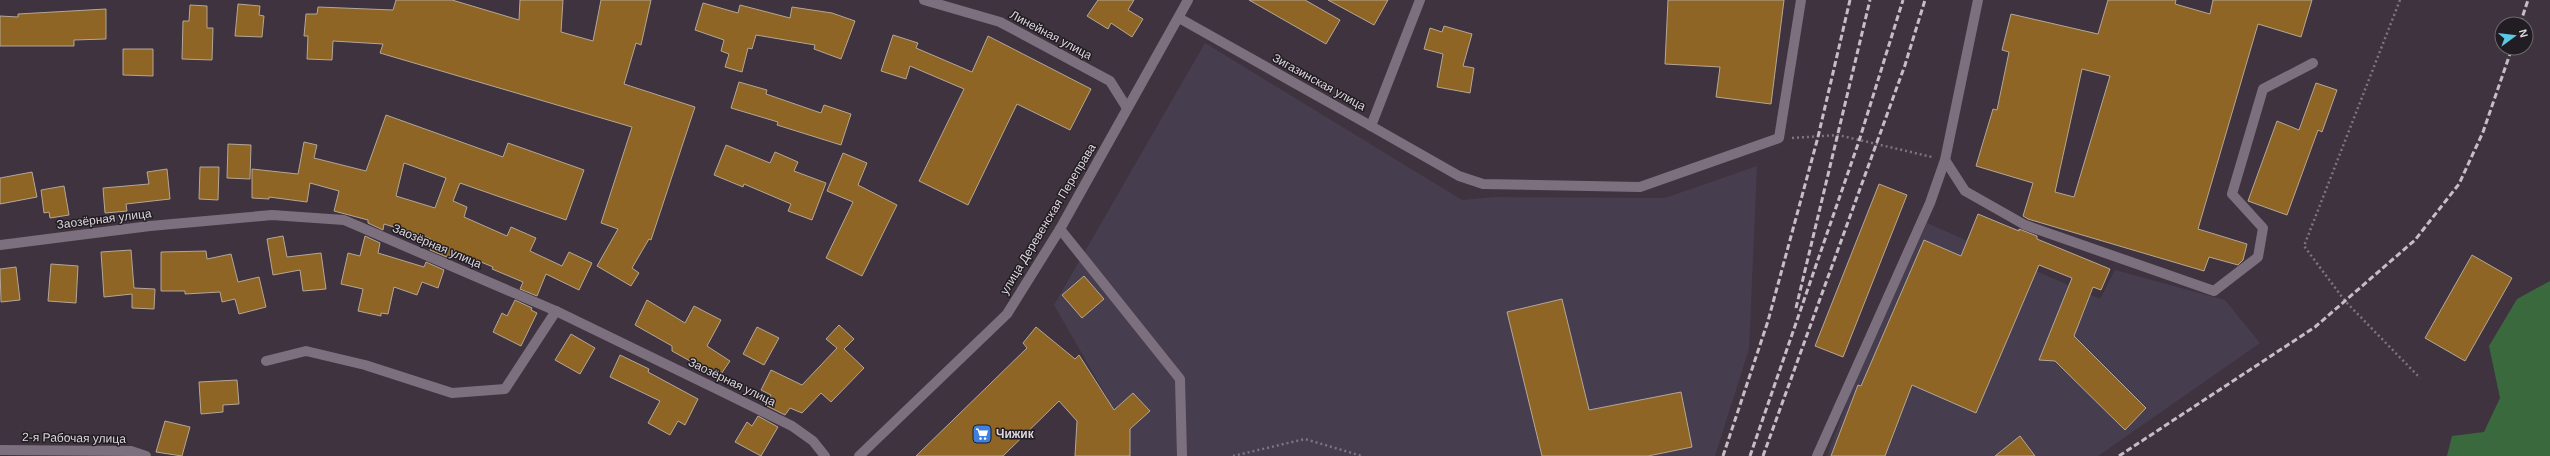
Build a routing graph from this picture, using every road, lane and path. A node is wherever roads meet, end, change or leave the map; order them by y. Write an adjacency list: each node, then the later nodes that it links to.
1 (924, 0): 9 (street, Линейная улица)
2 (1188, 0): 7 (street, улица Деревенская Переправа)
3 (1420, 0): 10 (street, Зигазинская улица)
4 (1801, 0): 11 (street)
5 (1978, 0): 12 (street)
6 (2400, 0): 17 (path)
7 (1179, 18): 9 (street, улица Деревенская Переправа); 10 (street, Зигазинская улица)
8 (2313, 63): 12 (street)
9 (1127, 108): 13 (street, улица Деревенская Переправа)
10 (1371, 126): 11 (street)
11 (1779, 138): 12 (path)
12 (1945, 160): 25 (street)
13 (1060, 229): 21 (street, улица Деревенская Переправа); 22 (street)
14 (0, 245): 15 (street, Заозёрная улица)
15 (556, 311): 16 (street); 20 (street, Заозёрная улица)
16 (266, 361)
17 (2420, 378)
18 (0, 450): 19 (street, 2-я Рабочая улица)
19 (146, 456)
20 (825, 456)
21 (859, 456)
22 (1182, 456)
23 (1233, 456): 24 (path)
24 (1362, 456)
25 (1817, 456)

